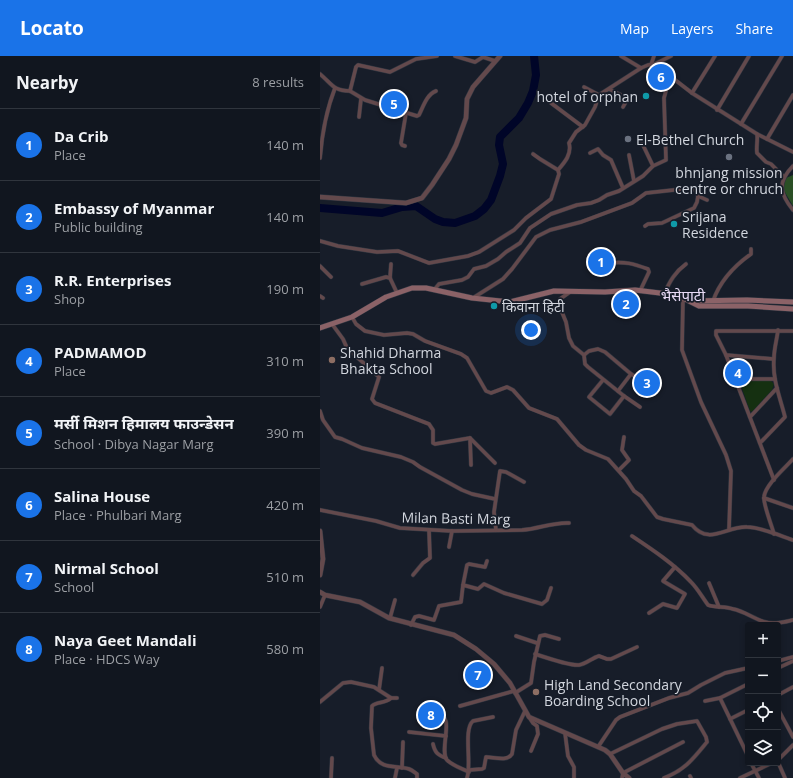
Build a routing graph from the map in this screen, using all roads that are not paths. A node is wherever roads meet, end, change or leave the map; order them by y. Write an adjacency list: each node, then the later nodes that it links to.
1 (437, 56): 18 (street)
2 (455, 56): 10 (street)
3 (500, 56): 10 (street)
4 (621, 56): 12 (street)
5 (654, 56): 11 (street)
6 (671, 56): 11 (street)
7 (715, 56): 20 (street)
8 (749, 56): 26 (street)
9 (782, 56): 29 (street)
10 (495, 61): 47 (street)
11 (650, 65): 12 (street); 14 (street)
12 (641, 68): 17 (street)
13 (320, 74): 16 (street)
14 (670, 76): 20 (street); 40 (street)
15 (584, 87): 21 (street)
16 (335, 88): 18 (street); 39 (street)
17 (610, 89): 21 (street); 25 (street)
18 (350, 91): 23 (street)
19 (436, 91): 27 (street)
20 (692, 93): 26 (street)
21 (599, 95): 30 (street)
22 (793, 95): 32 (street)
23 (362, 99): 27 (street); 28 (street)
24 (551, 103): 30 (street)
25 (623, 107)
26 (716, 110): 29 (street)
27 (406, 113): 34 (street)
28 (359, 117)
29 (741, 124): 31 (street)
30 (583, 127): 42 (street)
31 (757, 134): 32 (street); 43 (street)
32 (767, 139): 35 (street)
33 (642, 143): 40 (street)
34 (405, 146)
35 (793, 150)
36 (590, 153): 45 (street)
37 (533, 154): 42 (street)
38 (629, 155): 44 (street)
39 (320, 158)
40 (654, 166): 44 (street)
41 (793, 166): 43 (street)
42 (558, 170): 51 (street)
43 (784, 177): 49 (street)
44 (634, 181): 45 (street)
45 (623, 188): 60 (street)
46 (698, 196): 48 (street); 50 (street); 65 (street)
47 (320, 197)
48 (707, 200)
49 (793, 210)
50 (645, 226)
51 (320, 241)
52 (751, 249): 68 (street)
53 (609, 263): 61 (street)
54 (392, 264): 58 (street)
55 (686, 264): 64 (street)
56 (320, 266): 57 (street)
57 (331, 277)
58 (390, 278): 59 (street); 63 (street)
59 (362, 284)
60 (434, 290): 63 (main road); 65 (main road)
61 (640, 291): 62 (main road); 64 (main road)
62 (570, 292): 65 (main road); 77 (street)
63 (397, 293): 72 (main road)
64 (664, 294): 66 (main road)
65 (472, 298)
66 (683, 298): 67 (main road); 107 (street)
67 (690, 301): 68 (main road); 70 (main road)
68 (713, 301): 70 (main road)
69 (793, 302): 70 (main road)
70 (748, 303): 71 (main road)
71 (793, 309)
72 (352, 317): 73 (main road); 97 (street)
73 (332, 324): 74 (main road); 92 (street)
74 (320, 328)
75 (778, 330): 76 (street); 78 (street); 79 (street)
76 (793, 331)
77 (584, 355): 80 (street); 83 (street)
78 (726, 355): 79 (street); 81 (street)
79 (773, 359): 82 (street)
80 (631, 374): 84 (street); 86 (street)
81 (735, 379): 82 (street); 90 (street)
82 (775, 379): 85 (street)
83 (603, 380): 86 (street); 87 (street)
84 (654, 388)
85 (776, 388): 90 (street); 93 (street)
86 (618, 391): 87 (street)
87 (624, 396): 88 (street)
88 (640, 407)
89 (320, 411): 101 (street)
90 (750, 417): 93 (street)
91 (624, 437): 97 (street)
92 (470, 438): 95 (street); 96 (street)
93 (760, 443): 98 (street)
94 (793, 460): 98 (street)
95 (495, 463)
96 (471, 465)
97 (619, 470): 107 (street)
98 (774, 480): 100 (street)
99 (524, 482): 101 (street)
100 (764, 498): 102 (street); 110 (street)
101 (496, 499): 106 (street)
102 (793, 508)
103 (320, 510): 105 (street, Milan Basti Marg)
104 (570, 523): 106 (street, Milan Basti Marg)
105 (429, 530): 109 (street, Milan Basti Marg); 117 (street)
106 (496, 530): 109 (street, Milan Basti Marg)
107 (729, 530): 110 (street)
108 (320, 531): 116 (street)
109 (452, 531): 113 (street)
110 (774, 534): 112 (street)
111 (632, 536): 115 (street)
112 (793, 540)
113 (449, 547)
114 (487, 560): 119 (street)
115 (675, 566): 125 (street); 126 (street)
116 (320, 575)
117 (413, 575)
118 (709, 584): 125 (street)
119 (464, 585): 120 (street); 129 (street)
120 (550, 588)
121 (320, 592): 122 (street)
122 (325, 595): 124 (street); 127 (street)
123 (395, 600): 127 (street)
124 (320, 607)
125 (719, 607): 128 (street)
126 (649, 613)
127 (390, 618): 129 (street)
128 (793, 620)
129 (411, 624): 144 (street)
130 (516, 636): 132 (street)
131 (559, 639): 132 (street)
132 (537, 643): 134 (street)
133 (637, 647): 134 (street)
134 (535, 654): 144 (street)
135 (793, 657): 136 (street)
136 (781, 660)
137 (793, 661): 138 (street)
138 (781, 667)
139 (382, 668): 143 (street)
140 (745, 669): 167 (street)
141 (745, 686): 148 (street)
142 (793, 688): 145 (street)
143 (379, 690): 146 (street); 150 (street)
144 (514, 692): 151 (street); 153 (street)
145 (780, 694)
146 (391, 698): 147 (street); 177 (street)
147 (398, 698)
148 (720, 698): 149 (street); 158 (street)
149 (706, 701)
150 (320, 702)
151 (460, 706)
152 (439, 709): 161 (street)
153 (525, 711): 157 (street); 179 (street)
154 (745, 712): 158 (street)
155 (781, 715): 162 (street)
156 (493, 717): 179 (street)
157 (529, 717): 160 (street); 169 (street)
158 (730, 719): 168 (street)
159 (409, 732): 161 (street)
160 (565, 733): 167 (street); 186 (street)
161 (446, 736): 172 (street)
162 (793, 737)
163 (403, 742): 178 (street)
164 (683, 742): 181 (street)
165 (433, 744): 172 (street)
166 (793, 745): 173 (street)
167 (598, 747): 170 (street)
168 (745, 750)
169 (531, 751)
170 (610, 754): 181 (street); 188 (street)
171 (332, 758): 182 (street)
172 (446, 758): 179 (street)
173 (781, 758)
174 (752, 766): 180 (street)
175 (766, 766): 180 (street)
176 (780, 766): 191 (street)
177 (397, 768): 178 (street); 183 (street)
178 (402, 768): 184 (street)
179 (469, 771): 185 (street)
180 (755, 771): 189 (street); 190 (street)
181 (622, 775): 187 (street)
182 (332, 778)
183 (395, 778)
184 (417, 778)
185 (467, 778)
186 (574, 778)
187 (629, 778)
188 (664, 778)
189 (740, 778)
190 (759, 778)
191 (785, 778)

